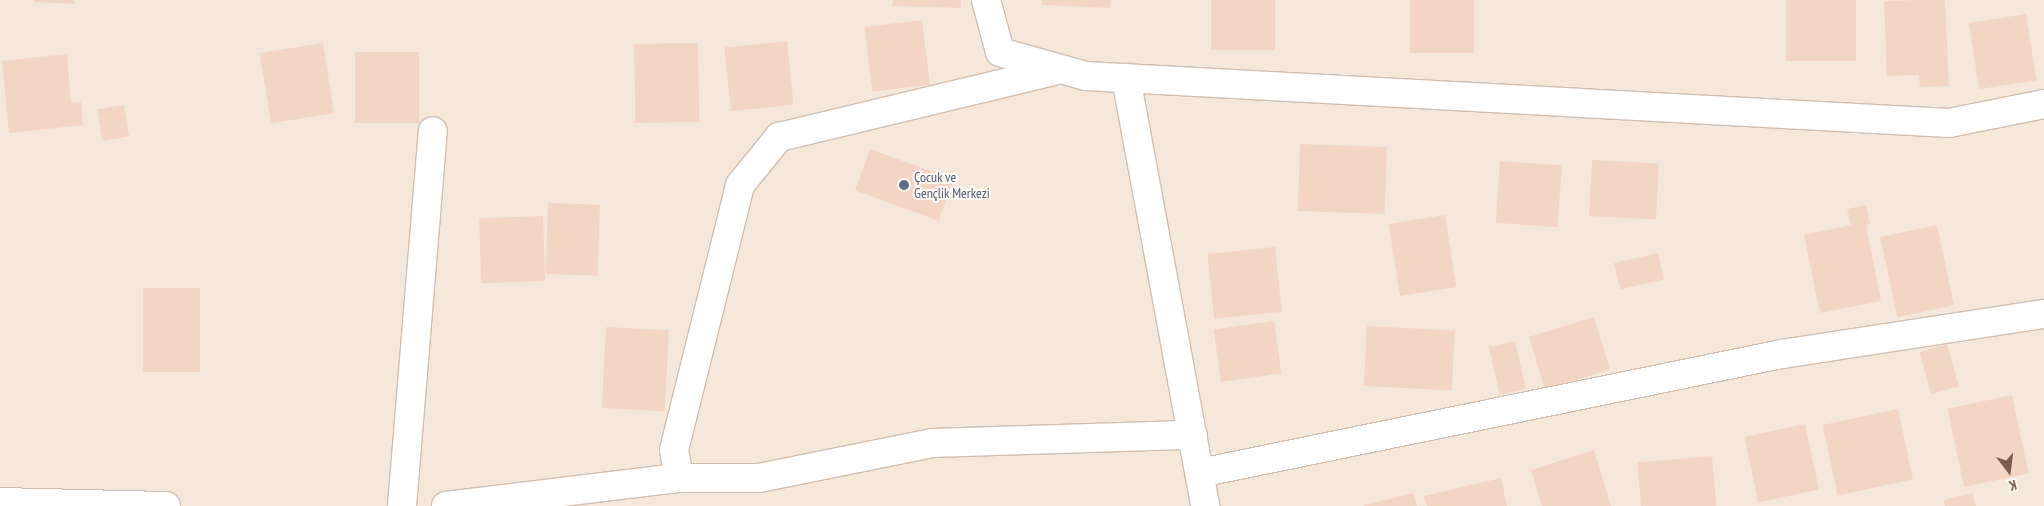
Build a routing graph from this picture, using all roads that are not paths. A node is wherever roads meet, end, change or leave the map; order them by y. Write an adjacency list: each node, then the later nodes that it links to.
1 (986, 0): 2 (street)
2 (1061, 69): 3 (street); 9 (street)
3 (1126, 78): 4 (street); 7 (street)
4 (2044, 104)
5 (433, 131): 12 (street)
6 (2044, 314): 8 (street)
7 (1193, 434): 8 (street); 9 (street)
8 (1200, 473): 14 (street)
9 (679, 478): 13 (street)
10 (0, 502): 11 (street)
11 (166, 506)
12 (402, 506)
13 (446, 506)
14 (1205, 506)

